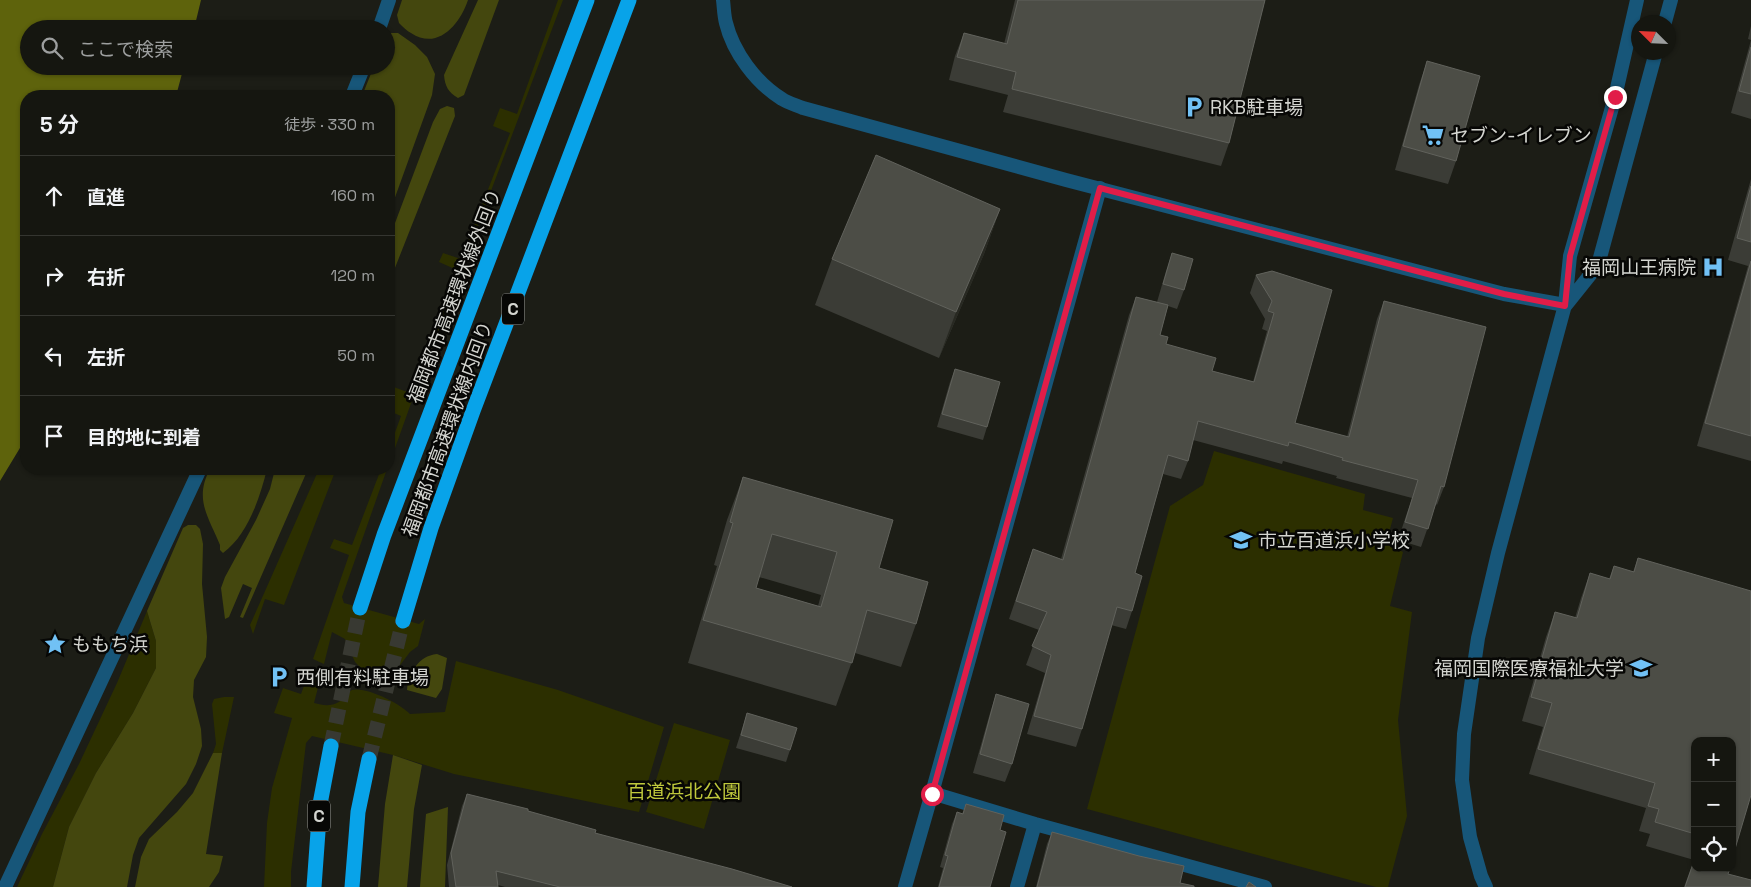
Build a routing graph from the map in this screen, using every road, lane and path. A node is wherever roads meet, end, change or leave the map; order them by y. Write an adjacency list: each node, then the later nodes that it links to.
1 (389, 0): 8 (street)
2 (587, 0): 15 (highway, 福岡都市高速環状線外回り / C)
3 (629, 0): 16 (highway, 福岡都市高速環状線内回り / C)
4 (723, 0): 12 (street)
5 (1637, 0): 13 (street)
6 (1671, 0): 7 (street)
7 (1666, 15)
8 (382, 20)
9 (1654, 60): 13 (street)
10 (360, 75): 11 (street)
11 (354, 90)
12 (1100, 188): 13 (street); 19 (street)
13 (1565, 306): 28 (street)
14 (197, 475): 22 (street)
15 (360, 608)
16 (403, 621)
17 (331, 746): 23 (highway, C)
18 (369, 759): 24 (highway, C)
19 (932, 794): 20 (street); 25 (street)
20 (1035, 824): 21 (street); 26 (street)
21 (1220, 881): 27 (street)
22 (5, 887)
23 (314, 887)
24 (352, 887)
25 (905, 887)
26 (1017, 887)
27 (1265, 887)
28 (1486, 887)

